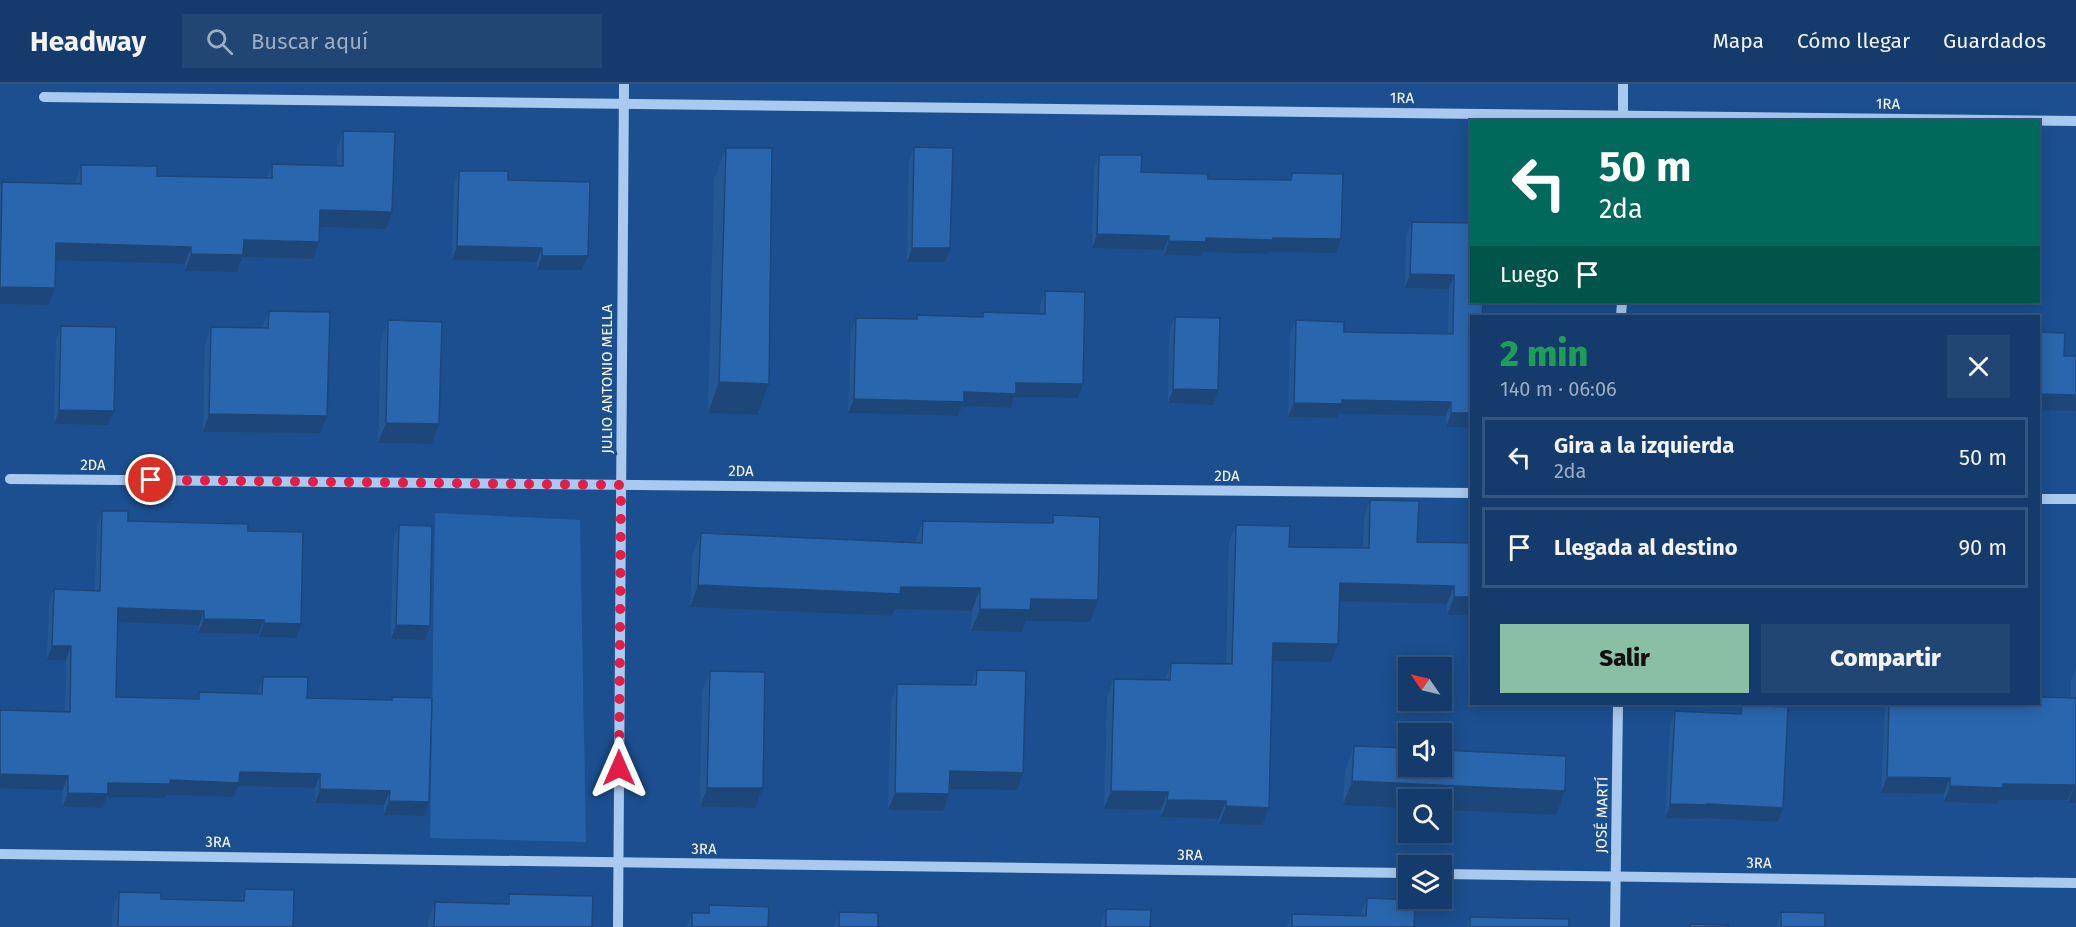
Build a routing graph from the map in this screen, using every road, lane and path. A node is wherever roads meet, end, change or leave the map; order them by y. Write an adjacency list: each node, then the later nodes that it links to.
1 (624, 84): 4 (street, JULIO ANTONIO MELLA)
2 (1623, 84): 5 (street)
3 (44, 97): 4 (street, 1RA)
4 (624, 104): 5 (street, 1RA); 10 (street, JULIO ANTONIO MELLA)
5 (1623, 119): 6 (street, 1RA)
6 (1850, 120)
7 (2040, 121): 8 (street, 1RA)
8 (2076, 121)
9 (10, 479): 10 (street, 2DA)
10 (621, 485): 11 (street, 2DA); 16 (street, JULIO ANTONIO MELLA)
11 (1470, 493)
12 (2040, 499): 13 (street)
13 (2076, 499)
14 (1618, 705): 19 (street, JOSÉ MARTÍ)
15 (0, 854): 16 (street, 3RA)
16 (618, 862): 17 (street, 3RA); 21 (street, JULIO ANTONIO MELLA)
17 (1398, 873)
18 (1452, 874): 19 (street, 3RA)
19 (1616, 876): 20 (street, 3RA); 22 (street, JOSÉ MARTÍ)
20 (2076, 882)
21 (618, 927)
22 (1615, 927)

